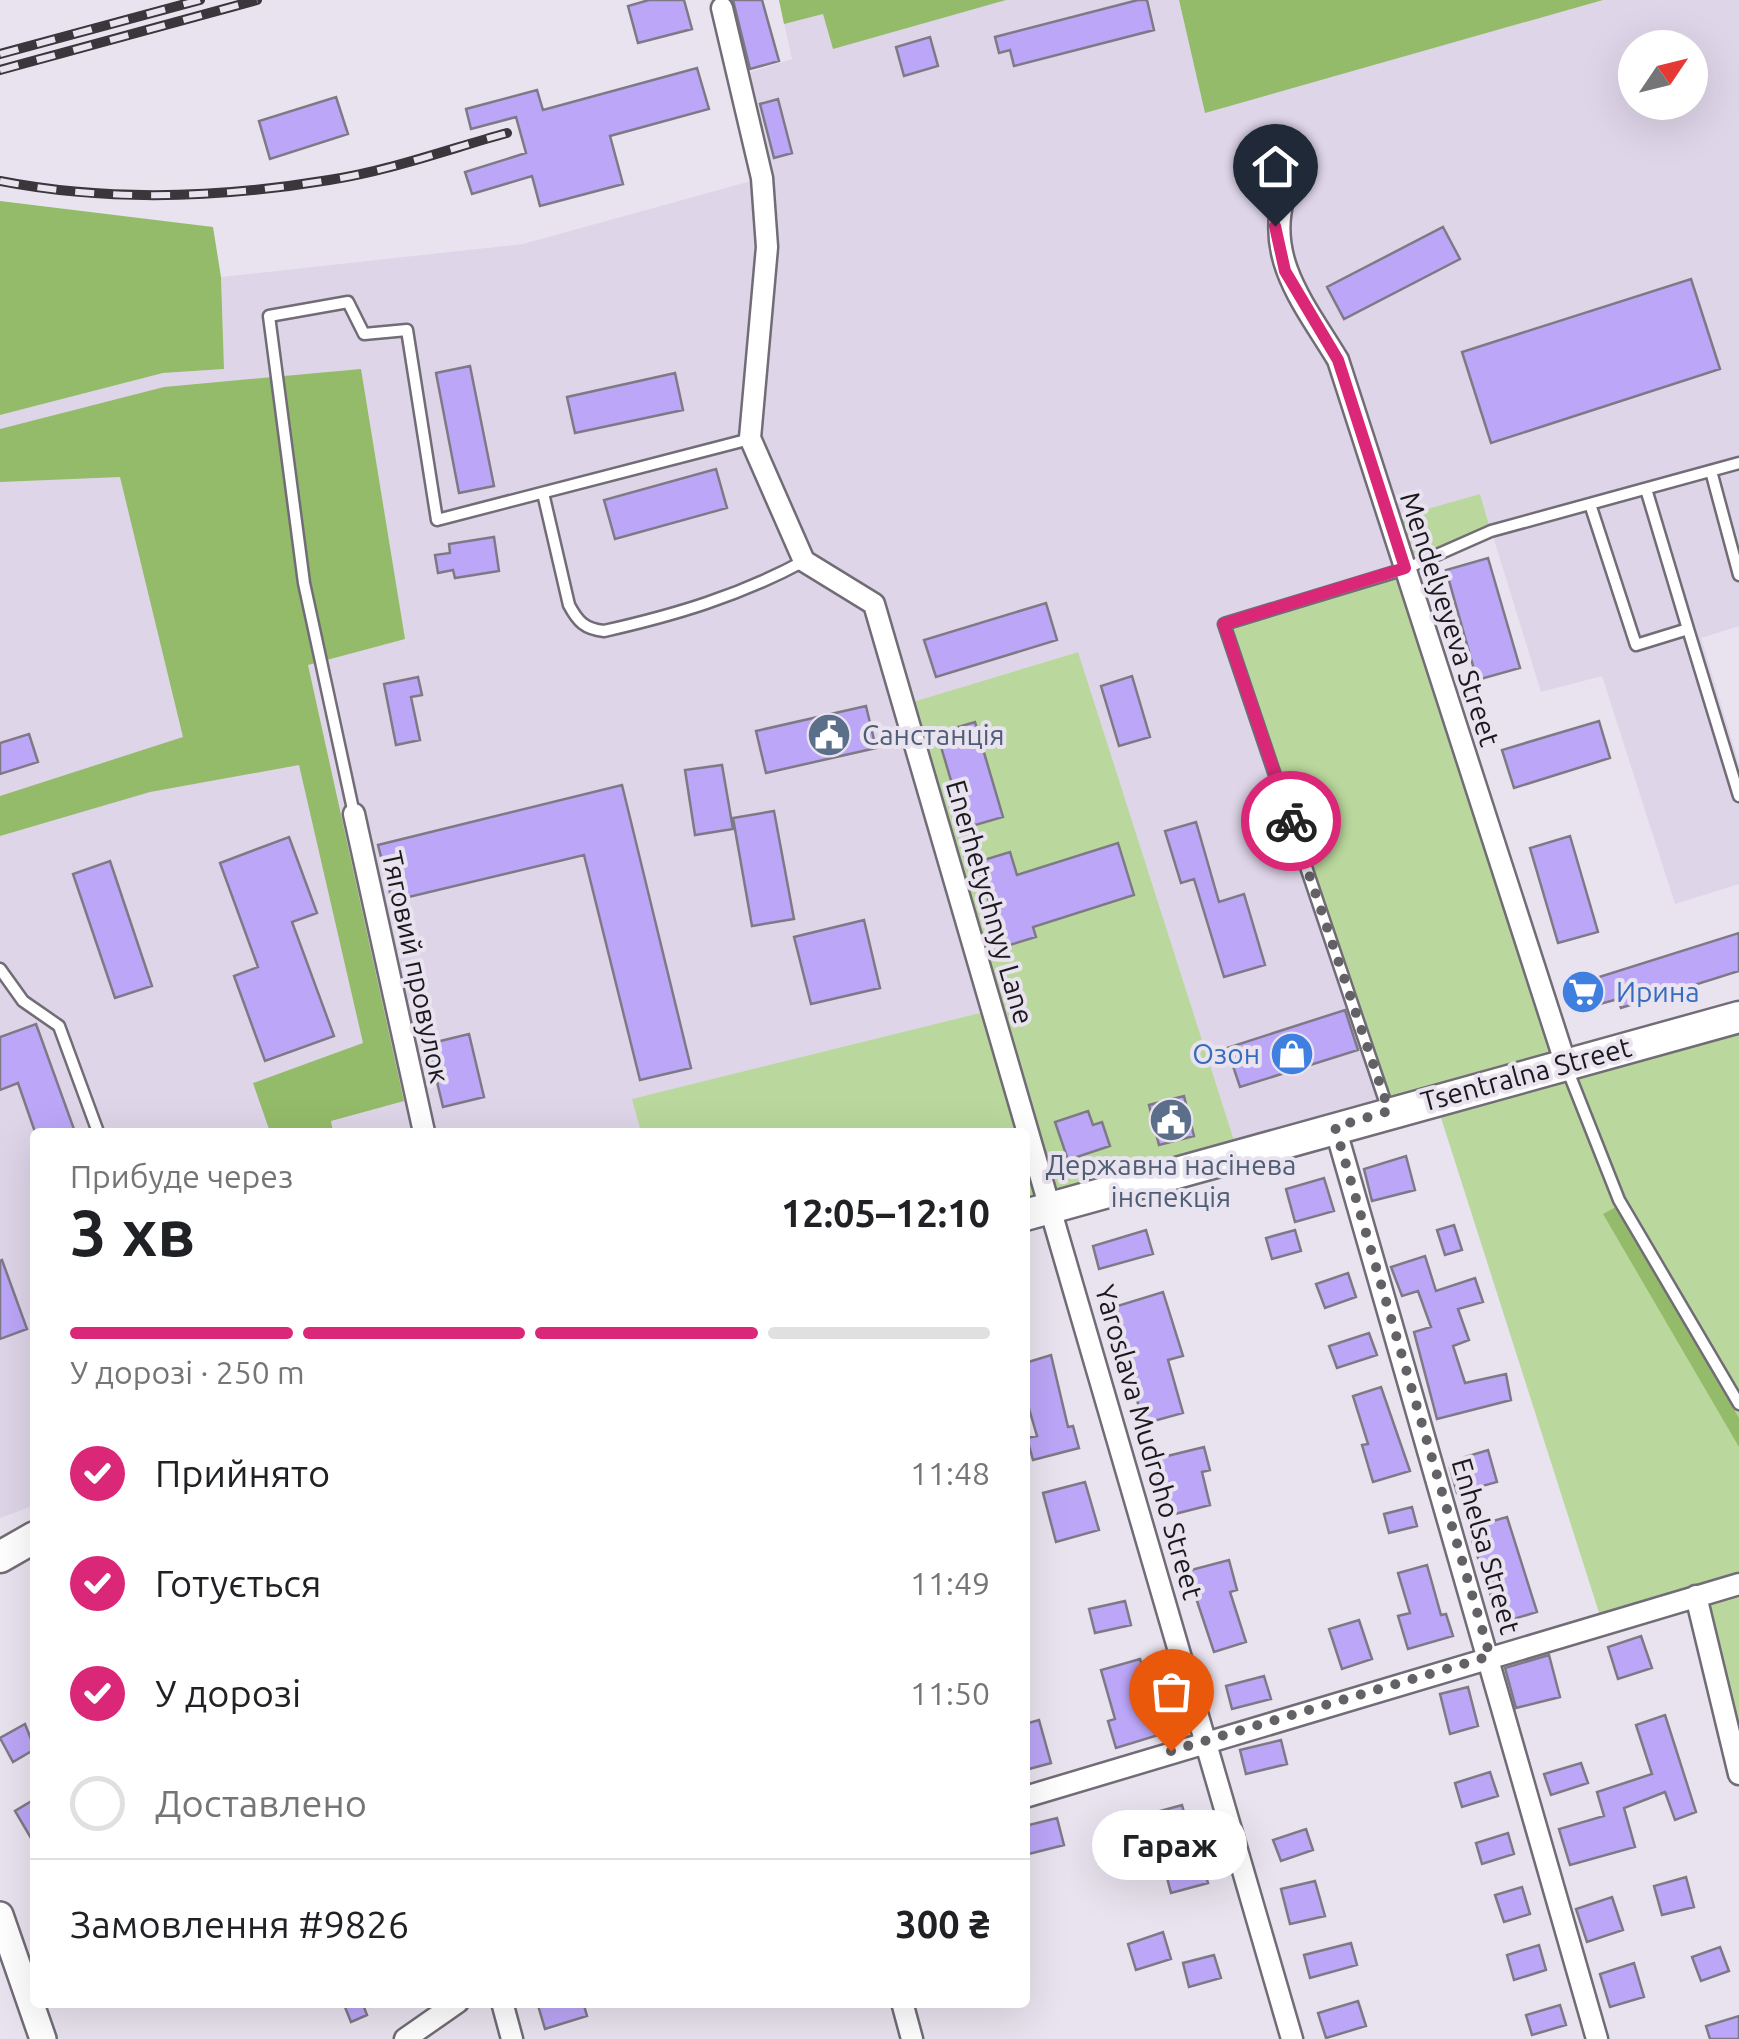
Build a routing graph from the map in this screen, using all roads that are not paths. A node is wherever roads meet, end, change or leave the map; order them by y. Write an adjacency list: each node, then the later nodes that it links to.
1 (722, 8): 3 (street)
2 (1284, 197): 10 (street, Mendelyeyeva Street)
3 (750, 438): 7 (lane); 9 (street)
4 (1739, 463): 5 (lane)
5 (1711, 471): 6 (lane); 11 (lane)
6 (1646, 488): 8 (lane); 12 (lane)
7 (543, 492): 9 (lane); 14 (lane)
8 (1590, 504): 10 (lane); 12 (lane)
9 (804, 561): 22 (street, Enerhetychnyy Lane)
10 (1405, 568): 17 (street, Mendelyeyeva Street); 18 (lane)
11 (1739, 575)
12 (1688, 628): 13 (lane)
13 (1739, 796)
14 (354, 814): 21 (street, Тяговий провулок)
15 (0, 969): 20 (lane)
16 (1739, 1016): 17 (main road, Tsentralna Street)
17 (1566, 1065): 18 (main road, Tsentralna Street); 25 (lane)
18 (1389, 1111): 19 (main road, Tsentralna Street)
19 (1335, 1127): 24 (main road, Tsentralna Street); 30 (street, Enhelsa Street)
20 (97, 1128)
21 (423, 1128)
22 (1016, 1128)
23 (1030, 1181): 24 (street, Enerhetychnyy Lane)
24 (1038, 1211): 31 (street, Yaroslava Mudroho Street)
25 (1739, 1404)
26 (30, 1540): 27 (main road)
27 (0, 1557)
28 (1739, 1584): 29 (street)
29 (1696, 1596): 30 (street); 32 (street)
30 (1490, 1656): 31 (street); 45 (street, Enhelsa Street)
31 (1208, 1740): 33 (street); 44 (street, Yaroslava Mudroho Street)
32 (1739, 1774)
33 (1030, 1795)
34 (0, 1915): 35 (street)
35 (30, 2002)
36 (32, 2008): 40 (street)
37 (449, 2008): 41 (street)
38 (504, 2008): 42 (street)
39 (904, 2008): 43 (street)
40 (43, 2039)
41 (405, 2039)
42 (512, 2039)
43 (912, 2039)
44 (1292, 2039)
45 (1597, 2039)

